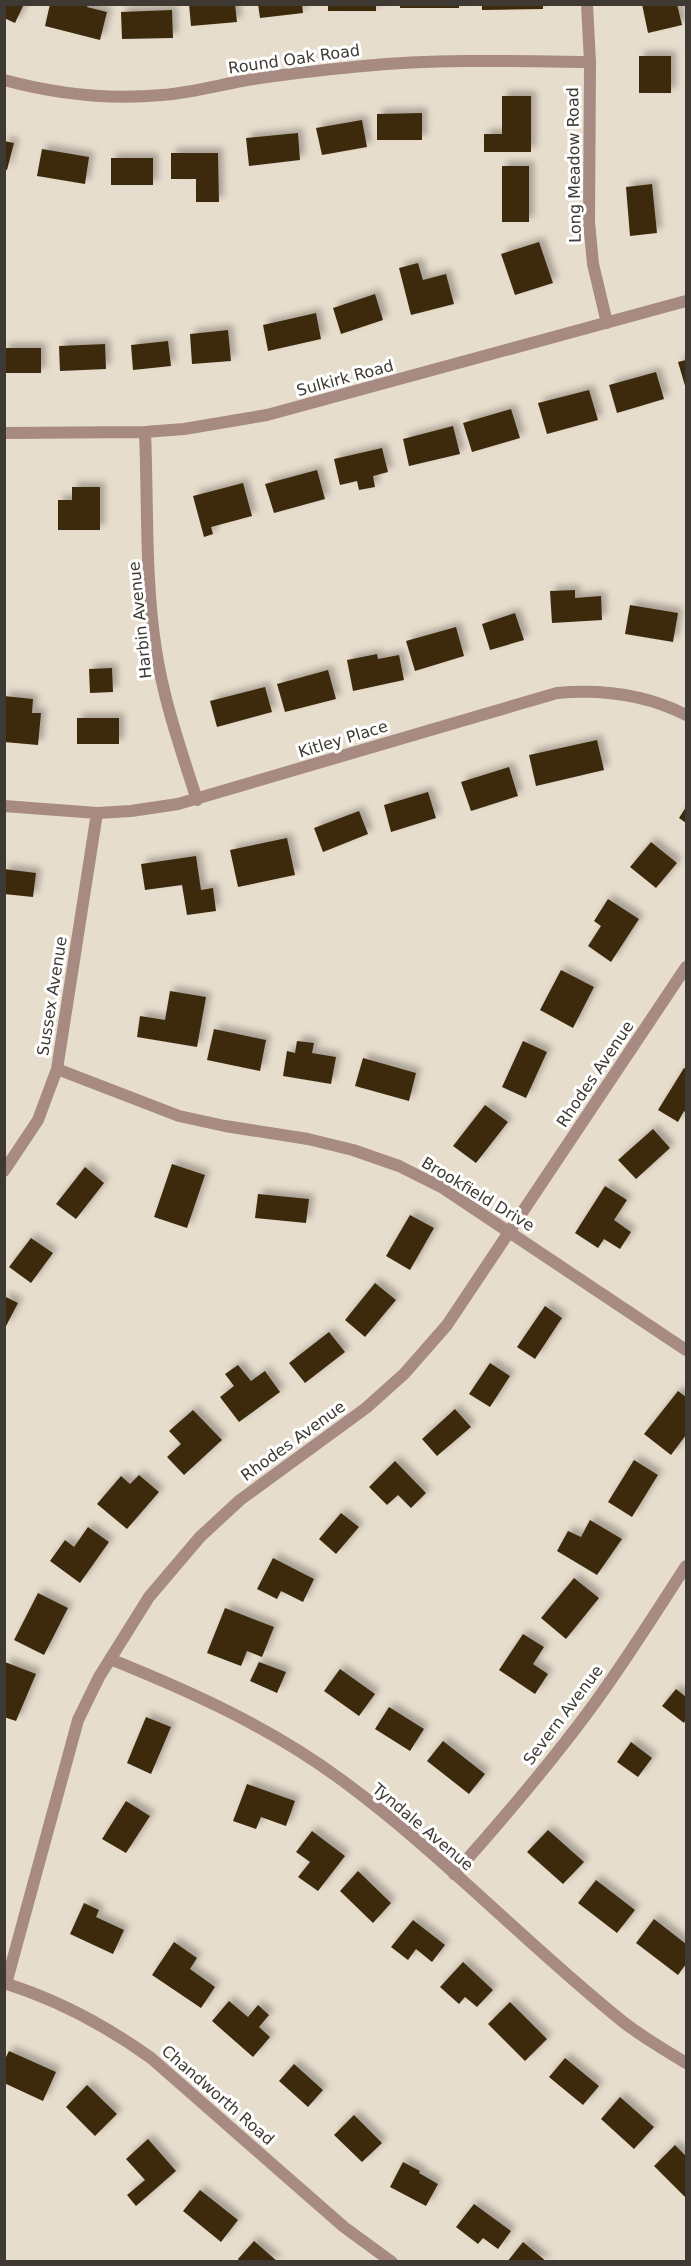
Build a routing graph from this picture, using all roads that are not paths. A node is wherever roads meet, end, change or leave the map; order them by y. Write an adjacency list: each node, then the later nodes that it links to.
1 (587, 4): 2 (street, Long Meadow Road)
2 (590, 62): 3 (street, Round Oak Road); 5 (street, Long Meadow Road)
3 (4, 80)
4 (687, 301): 5 (street, Sulkirk Road)
5 (607, 323): 6 (street, Sulkirk Road)
6 (145, 432): 7 (street, Sulkirk Road); 9 (street, Harbin Avenue)
7 (4, 434)
8 (687, 715): 9 (street, Kitley Place)
9 (196, 800): 11 (street, Kitley Place)
10 (4, 806): 11 (street, Kitley Place)
11 (97, 813): 13 (street, Sussex Avenue)
12 (687, 966): 15 (street, Rhodes Avenue)
13 (57, 1069): 14 (street, Sussex Avenue); 15 (street, Brookfield Drive)
14 (4, 1171)
15 (510, 1232): 16 (street, Brookfield Drive); 18 (street, Rhodes Avenue)
16 (687, 1350)
17 (687, 1566): 19 (street, Severn Avenue)
18 (110, 1659): 19 (street, Tyndale Avenue); 20 (street, Rhodes Avenue)
19 (454, 1874): 21 (street, Tyndale Avenue)
20 (5, 1983): 22 (street, Chandworth Road)
21 (687, 2063)
22 (392, 2262)

